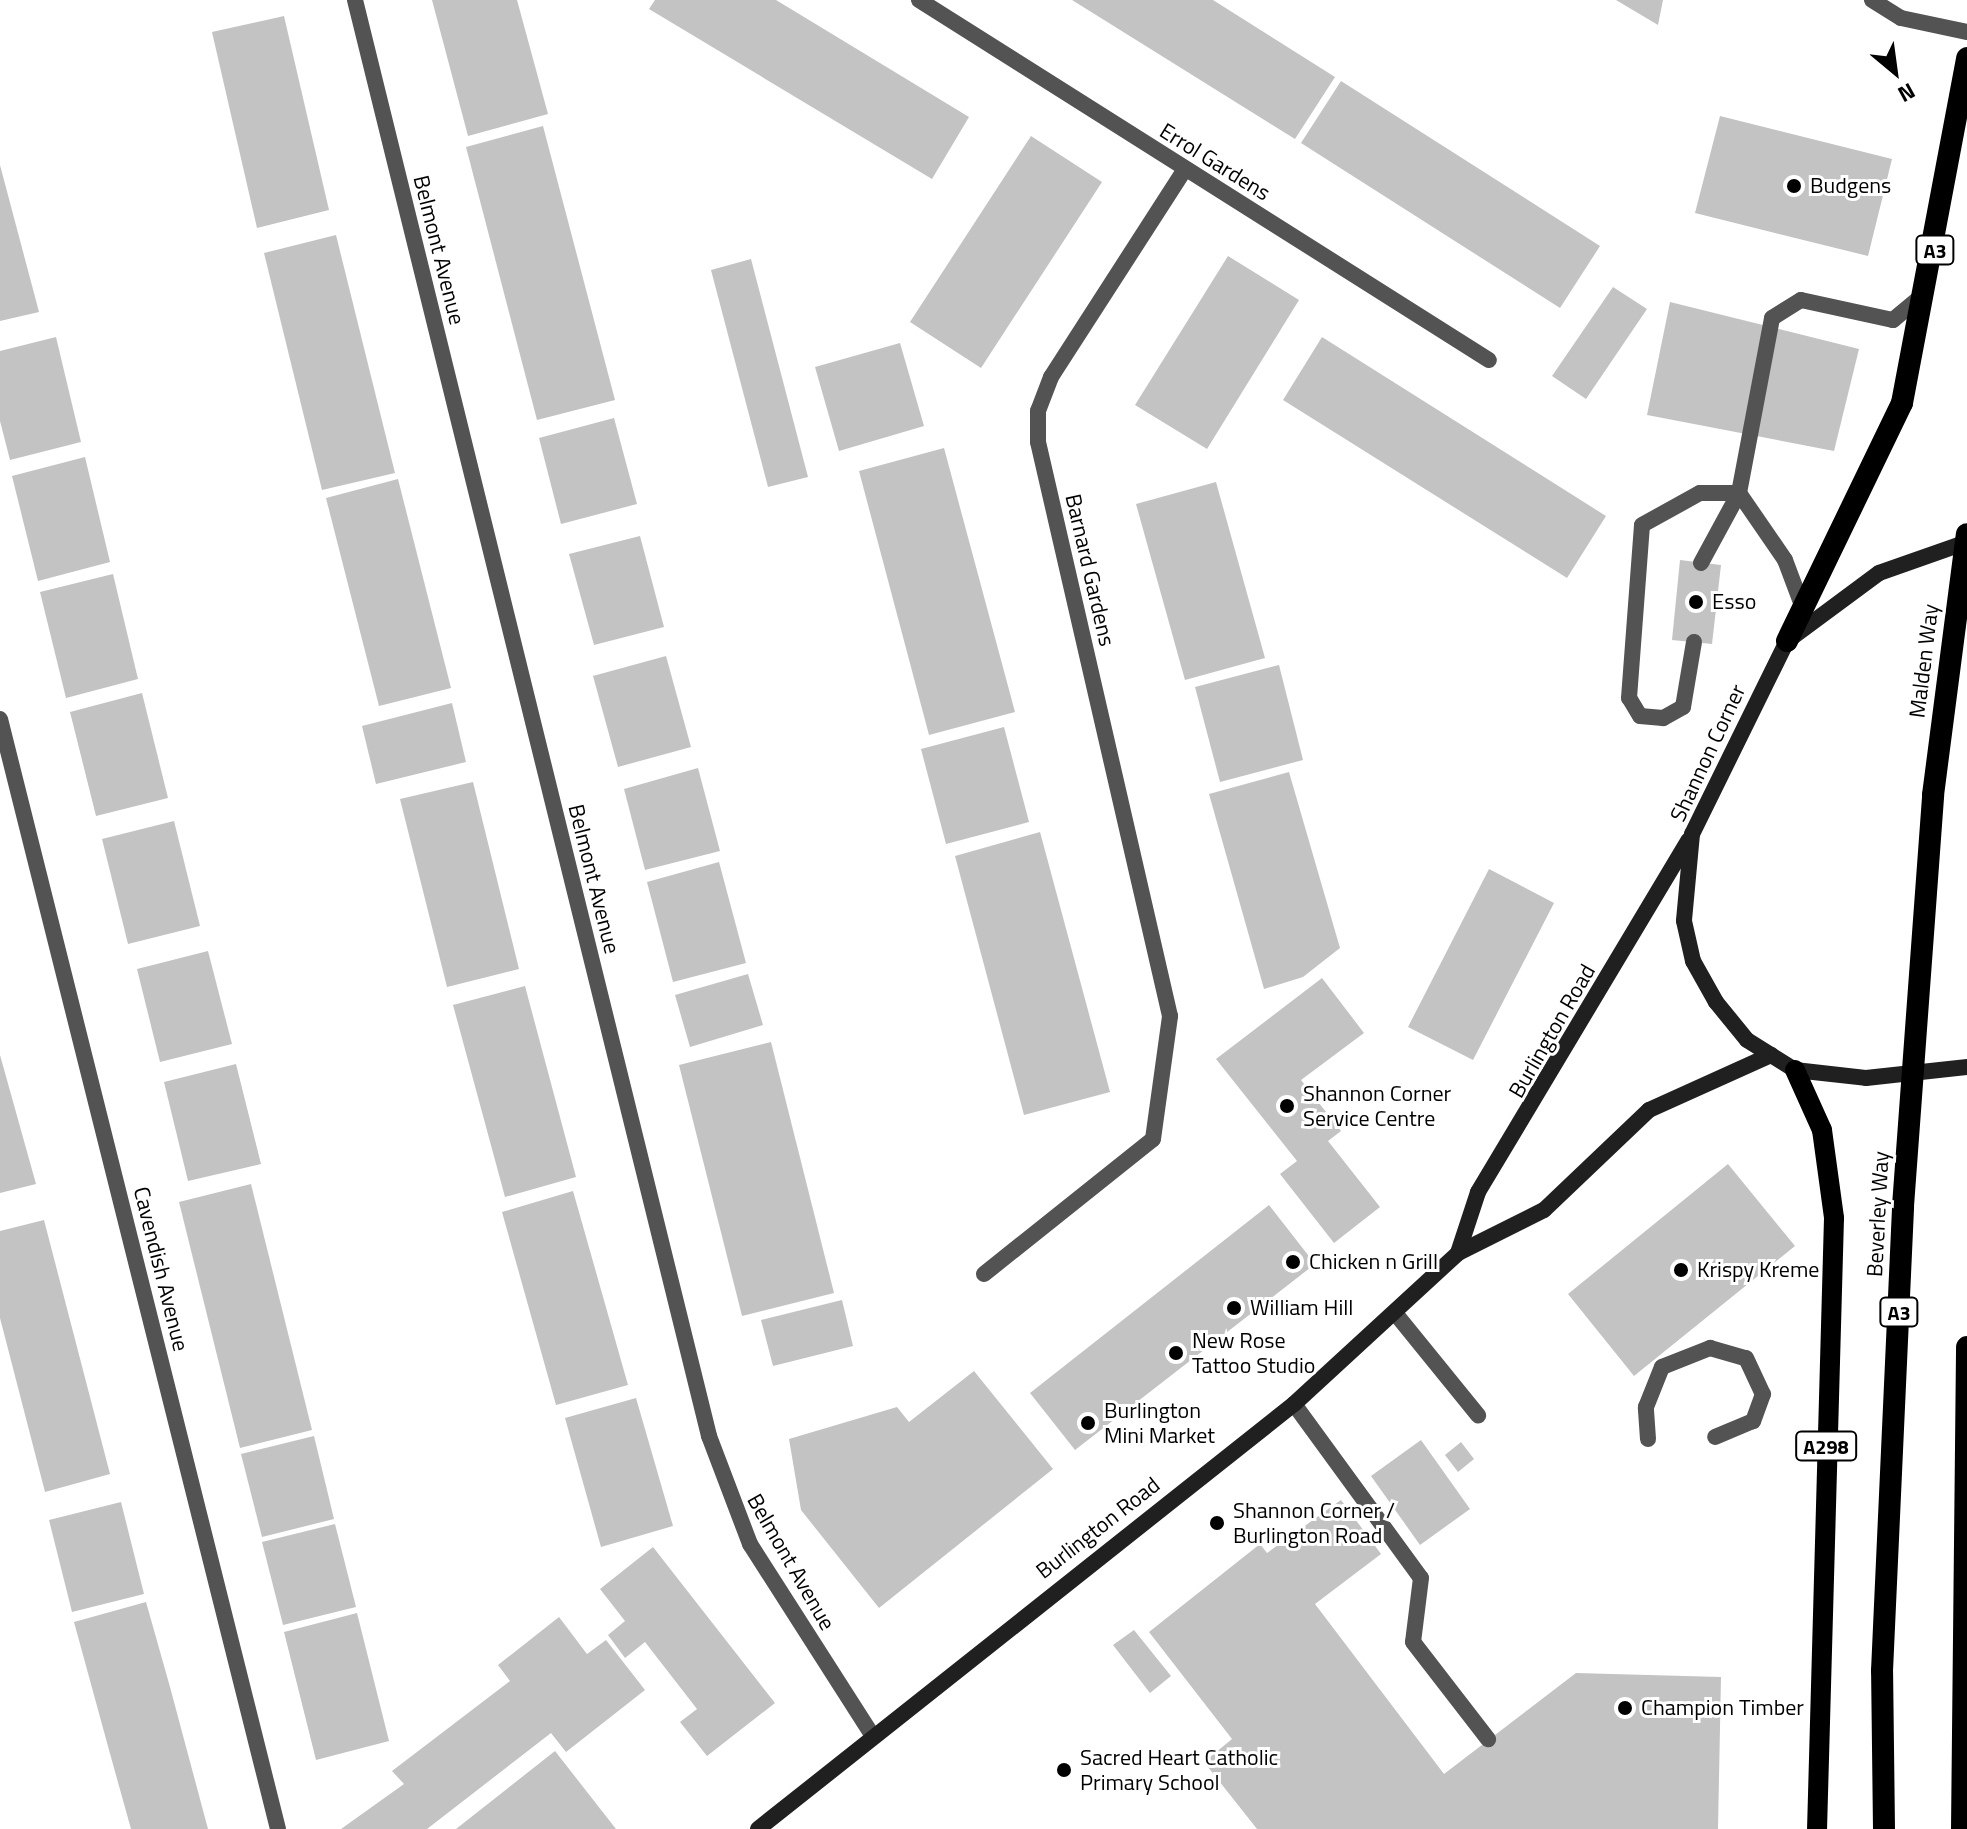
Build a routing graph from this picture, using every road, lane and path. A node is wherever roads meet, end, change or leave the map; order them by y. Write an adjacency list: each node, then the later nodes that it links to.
1 (355, 0): 30 (street, Belmont Avenue)
2 (919, 0): 6 (street, Errol Gardens)
3 (1872, 0): 4 (street)
4 (1967, 32)
5 (1967, 58): 7 (highway, A3)
6 (1185, 169): 8 (street, Errol Gardens); 23 (street, Barnard Gardens)
7 (1925, 292): 9 (street); 13 (highway, A3)
8 (1489, 360)
9 (1739, 493): 12 (street); 13 (street); 15 (street)
10 (1967, 534): 17 (highway, Malden Way / A3)
11 (1967, 542): 14 (main road, Shannon Corner)
12 (1701, 563)
13 (1803, 608): 14 (highway, A3)
14 (1787, 641): 18 (main road, Shannon Corner)
15 (1694, 642)
16 (0, 719): 32 (street, Cavendish Avenue)
17 (1933, 795): 35 (highway, Beverley Way / A3)
18 (1692, 834): 19 (main road, Shannon Corner); 22 (main road, Burlington Road)
19 (1771, 1055): 21 (main road, Shannon Corner); 22 (main road, Burlington Road)
20 (1967, 1067): 21 (main road, Shannon Corner)
21 (1795, 1070): 34 (main road, Beverley Way / A298)
22 (1458, 1253): 24 (main road, Burlington Road)
23 (984, 1274)
24 (1395, 1313): 26 (main road, Burlington Road); 27 (street)
25 (1967, 1347): 36 (highway)
26 (1294, 1404): 30 (main road, Burlington Road); 31 (street)
27 (1478, 1415)
28 (1715, 1437): 29 (street)
29 (1648, 1439)
30 (872, 1735): 33 (main road, Burlington Road)
31 (1488, 1739)
32 (278, 1829)
33 (758, 1829)
34 (1817, 1829)
35 (1884, 1829)
36 (1962, 1829)

